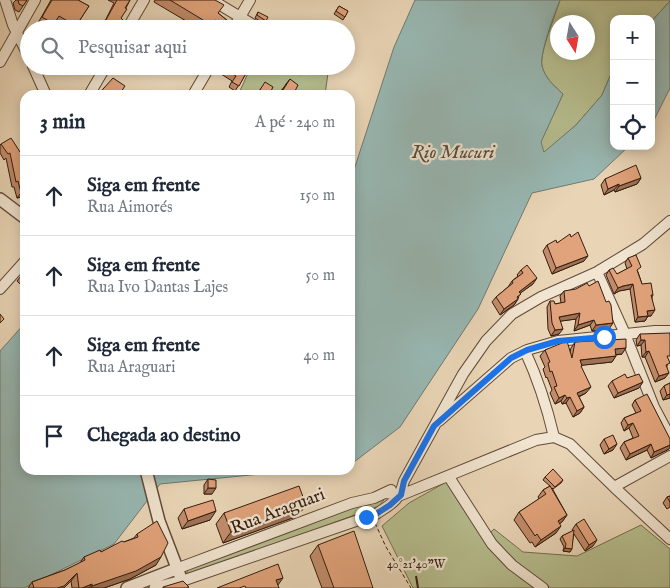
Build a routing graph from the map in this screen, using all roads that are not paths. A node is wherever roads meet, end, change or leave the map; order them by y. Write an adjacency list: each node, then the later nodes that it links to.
1 (5, 0): 12 (street)
2 (35, 0): 7 (street)
3 (144, 0): 8 (street)
4 (212, 0): 6 (street)
5 (250, 0): 6 (street)
6 (240, 17): 9 (street); 10 (street)
7 (23, 20)
8 (132, 20)
9 (238, 20)
10 (245, 20)
11 (20, 26): 12 (street)
12 (16, 33): 13 (street); 14 (street)
13 (20, 40)
14 (0, 62)
15 (37, 75): 18 (street)
16 (101, 75): 19 (street)
17 (205, 75): 20 (street)
18 (44, 90)
19 (92, 90)
20 (196, 90)
21 (0, 199): 22 (street)
22 (20, 214)
23 (670, 221): 25 (street)
24 (20, 266): 26 (street)
25 (597, 272): 28 (street); 30 (street)
26 (0, 288)
27 (670, 331): 28 (street)
28 (625, 334): 29 (street); 32 (street)
29 (525, 351): 30 (street); 31 (street)
30 (434, 426): 36 (street)
31 (554, 437): 35 (street); 37 (street)
32 (670, 437)
33 (670, 456): 37 (street)
34 (147, 475): 41 (street)
35 (449, 476): 39 (street); 45 (street)
36 (404, 481): 38 (street, Rua Araguari); 39 (street)
37 (614, 487): 40 (street)
38 (386, 493): 39 (street); 41 (street, Rua Araguari)
39 (401, 495): 42 (street, Rua Araguari)
40 (670, 539)
41 (176, 569): 42 (street); 43 (street, Rua Araguari)
42 (182, 585): 44 (street, Rua Araguari)
43 (127, 588)
44 (155, 588)
45 (543, 588)

